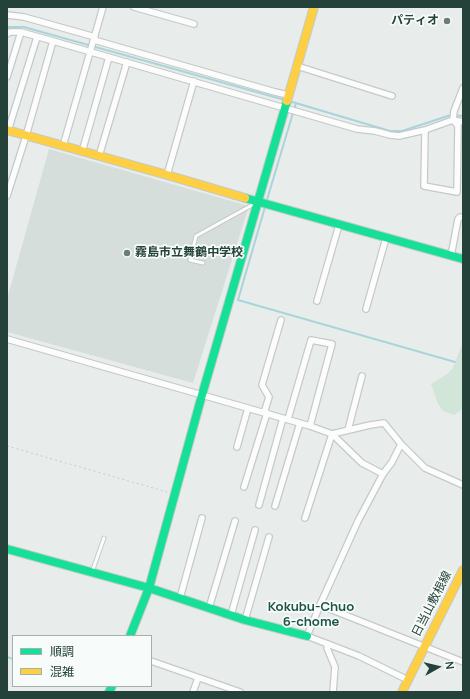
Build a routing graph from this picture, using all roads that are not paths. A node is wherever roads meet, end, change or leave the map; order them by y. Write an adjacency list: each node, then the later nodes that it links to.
1 (103, 7): 9 (street)
2 (134, 7): 5 (street)
3 (314, 7): 14 (street)
4 (7, 16): 9 (street)
5 (194, 24)
6 (21, 32): 7 (street); 8 (street); 15 (street)
7 (7, 34)
8 (37, 37): 10 (street); 23 (street)
9 (94, 40): 11 (street); 19 (street)
10 (53, 41): 11 (street); 24 (street)
11 (91, 51): 12 (street); 25 (street)
12 (109, 57): 13 (street); 26 (street)
13 (127, 62): 16 (street); 27 (street)
14 (297, 66): 18 (street); 19 (street)
15 (7, 77)
16 (194, 81): 19 (street); 28 (street)
17 (463, 88): 20 (street)
18 (392, 96)
19 (286, 101): 22 (street); 30 (street)
20 (453, 116): 21 (street); 22 (street); 22 (street)
21 (463, 122)
22 (425, 130)
23 (7, 131): 24 (street)
24 (26, 136): 25 (street); 29 (street)
25 (63, 146): 26 (street)
26 (82, 152): 27 (street)
27 (99, 156): 28 (street)
28 (168, 175): 30 (street)
29 (7, 196)
30 (257, 202): 32 (street); 36 (lane); 42 (street)
31 (463, 217): 34 (street)
32 (338, 225): 33 (street); 37 (street)
33 (386, 238): 34 (street); 38 (street)
34 (451, 256): 35 (street)
35 (463, 259)
36 (202, 263)
37 (317, 301)
38 (366, 310)
39 (281, 320): 44 (street)
40 (7, 339): 42 (street)
41 (362, 376): 48 (street)
42 (202, 395): 43 (street); 66 (street)
43 (248, 408): 44 (street); 51 (street)
44 (266, 413): 45 (street); 54 (street)
45 (285, 419): 46 (street); 47 (street); 55 (street)
46 (300, 423): 47 (street); 56 (street)
47 (310, 426): 49 (street)
48 (348, 430): 49 (street); 50 (street)
49 (332, 434): 52 (street); 58 (street)
50 (401, 444): 52 (street); 53 (street)
51 (237, 447)
52 (383, 474): 68 (street)
53 (463, 485)
54 (244, 487)
55 (260, 505)
56 (275, 506)
57 (202, 518): 67 (street)
58 (305, 518)
59 (235, 521): 69 (street)
60 (254, 530): 70 (street)
61 (269, 537): 71 (street)
62 (104, 538): 65 (lane)
63 (7, 549): 65 (street)
64 (463, 570): 75 (street, 日当山敷根線)
65 (92, 572): 66 (street)
66 (149, 588): 67 (street); 72 (street)
67 (180, 598): 69 (street)
68 (320, 605): 73 (street); 75 (street)
69 (209, 608): 70 (street)
70 (231, 616): 71 (street)
71 (245, 620): 73 (street)
72 (130, 635)
73 (307, 636): 74 (street)
74 (328, 644): 79 (street); 82 (street)
75 (424, 647): 77 (street); 79 (street, 日当山敷根線)
76 (152, 661): 78 (street)
77 (463, 662)
78 (198, 678): 80 (street); 81 (street)
79 (408, 680): 83 (street, 日当山敷根線)
80 (193, 692)
81 (240, 692)
82 (333, 692)
83 (402, 692)

